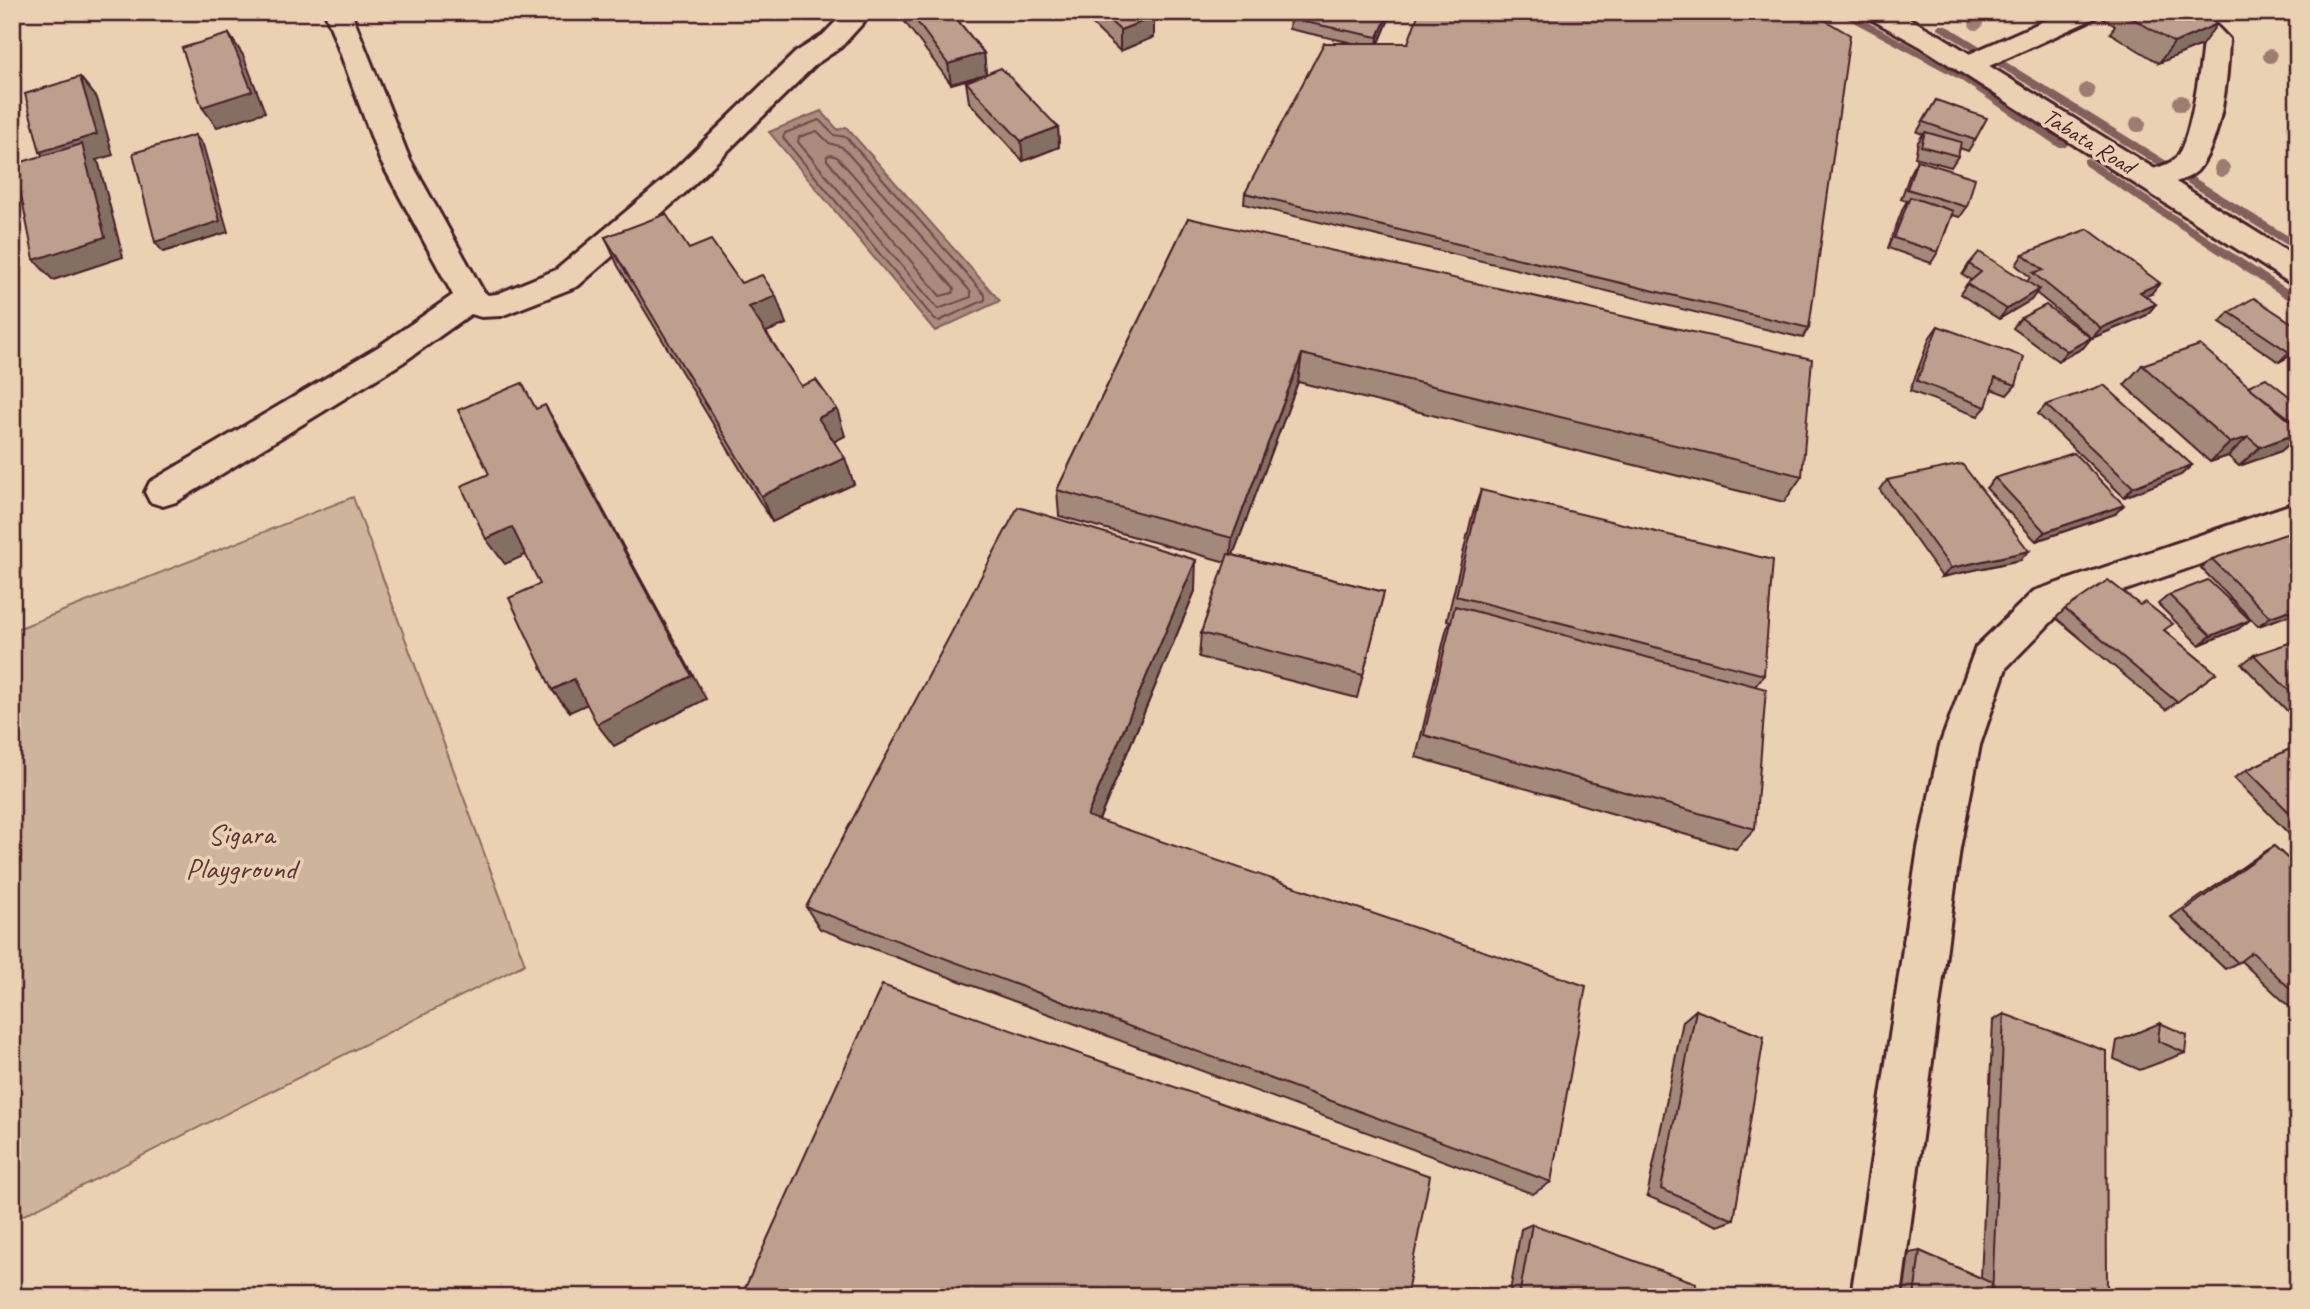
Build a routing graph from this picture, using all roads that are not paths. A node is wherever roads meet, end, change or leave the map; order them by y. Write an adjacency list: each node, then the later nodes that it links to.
1 (338, 12): 9 (street)
2 (860, 12): 9 (street)
3 (1878, 12): 6 (street, Tabata Road)
4 (2086, 12): 6 (street)
5 (2178, 12): 7 (street)
6 (1983, 58): 7 (street, Tabata Road)
7 (2168, 173): 8 (street, Tabata Road)
8 (2298, 273)
9 (471, 298): 10 (street)
10 (163, 492)
11 (2298, 516): 12 (street)
12 (1875, 1297)

